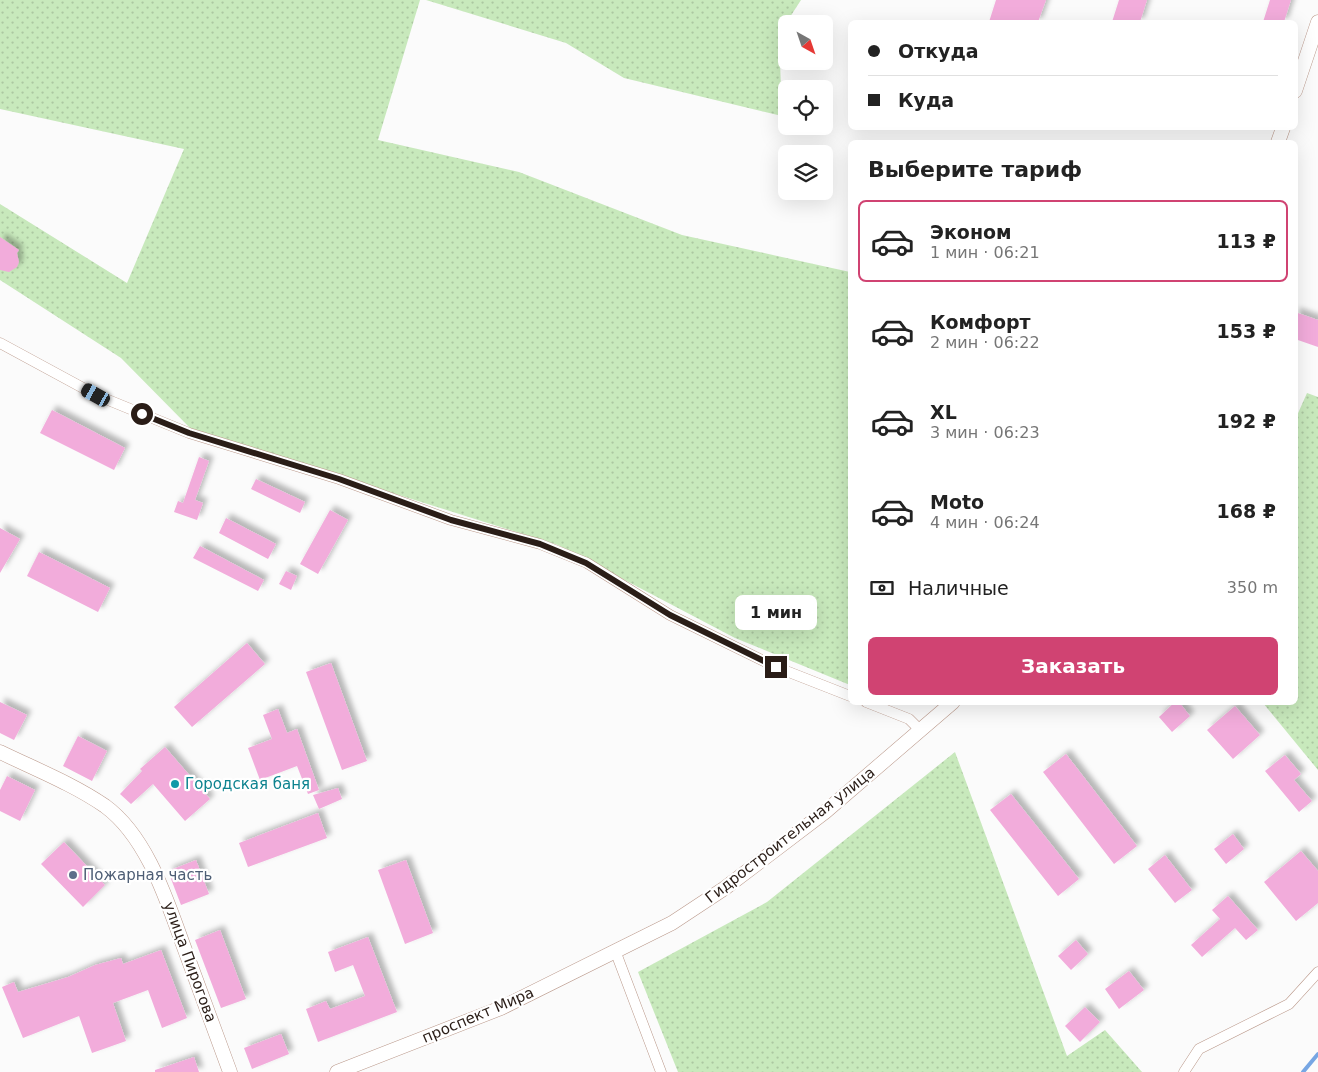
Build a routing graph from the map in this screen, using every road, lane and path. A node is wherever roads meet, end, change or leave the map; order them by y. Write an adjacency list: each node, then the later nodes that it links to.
1 (1318, 22): 2 (street)
2 (1298, 82)
3 (0, 343): 4 (street)
4 (848, 695)
5 (874, 705): 7 (street)
6 (951, 705): 7 (street, Гидростроительная улица)
7 (921, 732): 9 (street, Гидростроительная улица)
8 (0, 752): 11 (street, улица Пирогова)
9 (616, 953): 12 (street, проспект Мира); 13 (street)
10 (1318, 972): 14 (street)
11 (230, 1072)
12 (337, 1072)
13 (661, 1072)
14 (1184, 1072)

